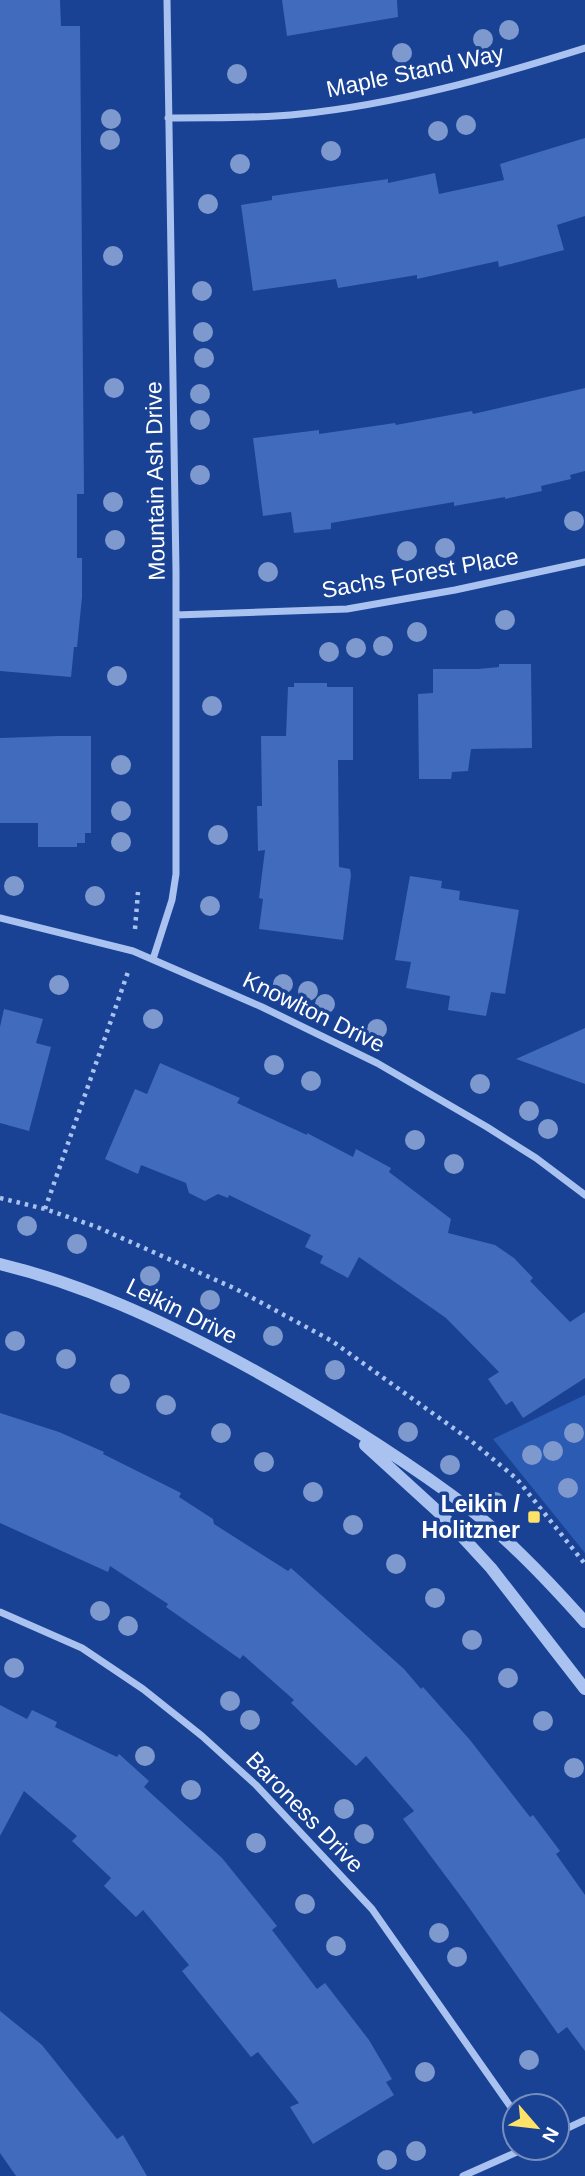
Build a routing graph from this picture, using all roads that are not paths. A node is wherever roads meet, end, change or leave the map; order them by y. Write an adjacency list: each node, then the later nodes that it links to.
1 (167, 0): 3 (street, Mountain Ash Drive)
2 (585, 48): 3 (street, Maple Stand Way)
3 (168, 118): 5 (street, Mountain Ash Drive)
4 (585, 562): 5 (street, Sachs Forest Place)
5 (176, 615): 7 (street, Mountain Ash Drive)
6 (0, 918): 7 (street, Knowlton Drive)
7 (153, 959): 8 (street, Knowlton Drive)
8 (585, 1195)
9 (0, 1264): 10 (street, Leikin Drive)
10 (337, 1418): 12 (street, Leikin Drive); 13 (street, Leikin Drive)
11 (0, 1612): 14 (street, Baroness Drive)
12 (585, 1622)
13 (585, 1689)
14 (501, 2093)
15 (501, 2159): 16 (street)
16 (463, 2176)

